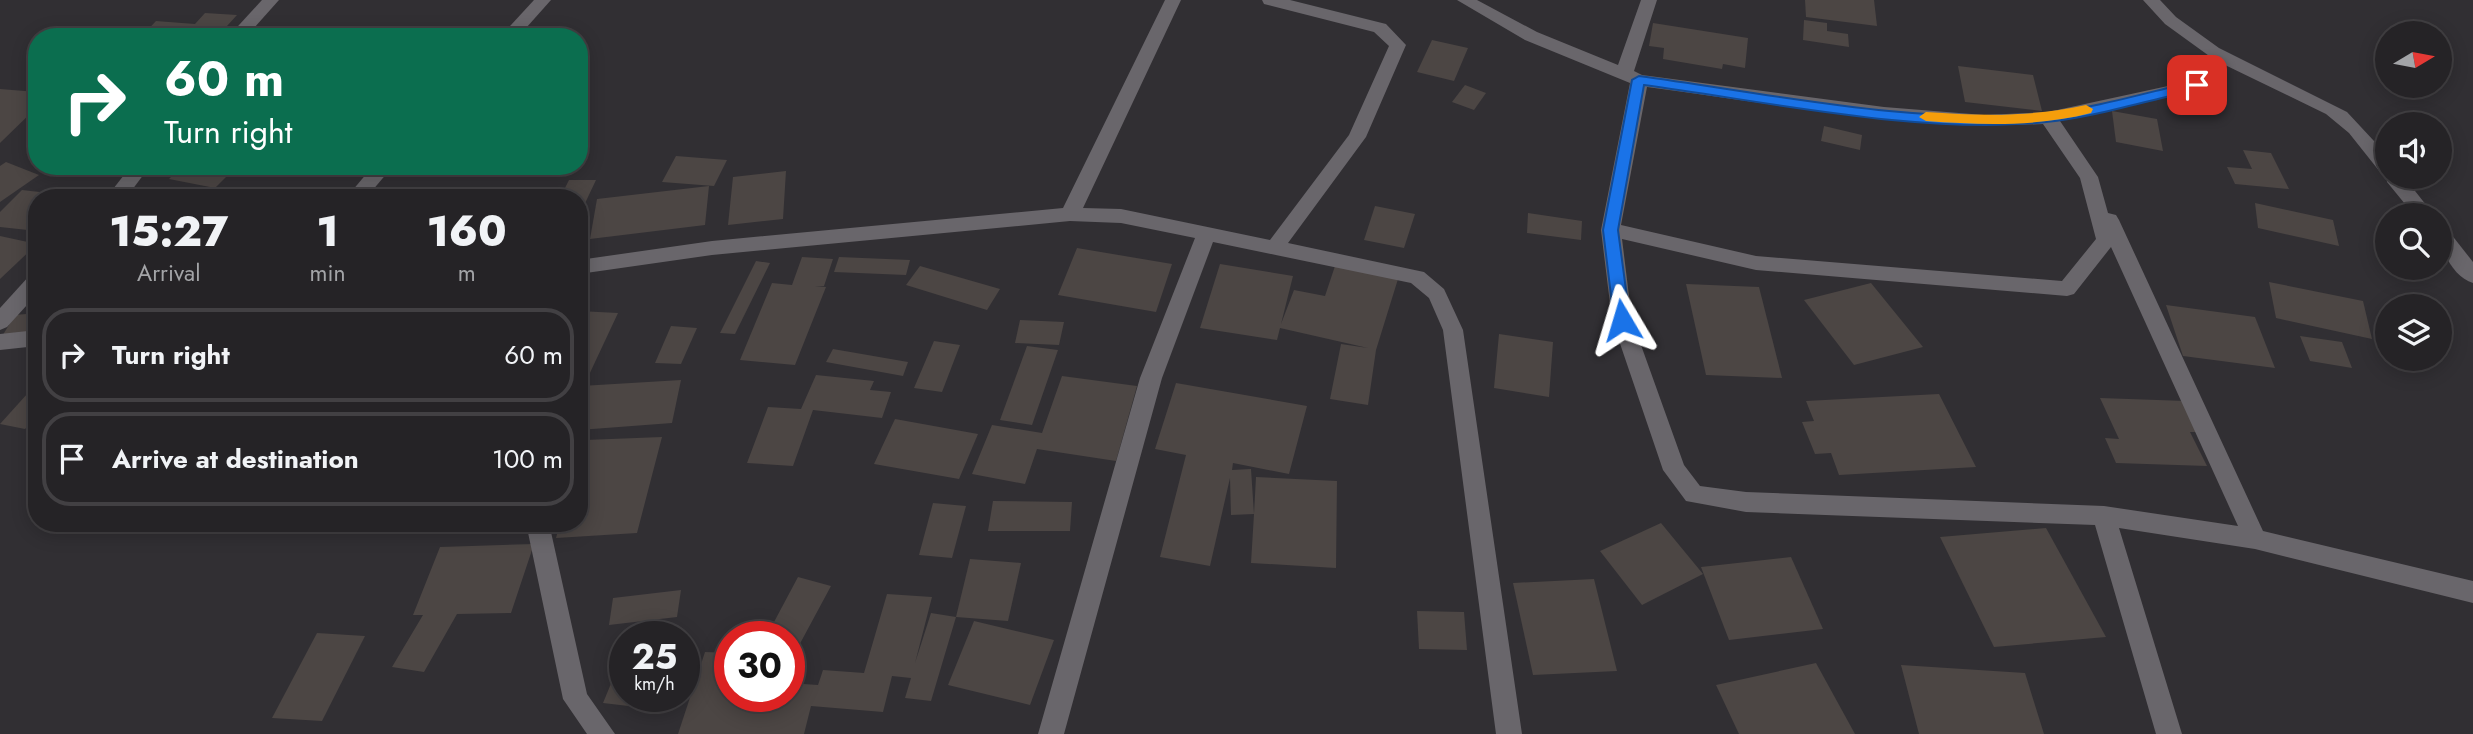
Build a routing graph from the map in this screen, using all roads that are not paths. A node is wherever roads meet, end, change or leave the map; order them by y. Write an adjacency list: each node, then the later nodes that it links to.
1 (271, 0): 8 (street)
2 (543, 0): 9 (street)
3 (1173, 0): 21 (street)
4 (1270, 0): 24 (street)
5 (1465, 0): 11 (street)
6 (1649, 0): 11 (street)
7 (2151, 0): 10 (street)
8 (245, 28)
9 (517, 28)
10 (2221, 58): 12 (street); 13 (street)
11 (1631, 77): 12 (street); 22 (street)
12 (2048, 118): 16 (street)
13 (2375, 154)
14 (134, 175): 17 (street)
15 (376, 175): 18 (street)
16 (2089, 177): 22 (street); 34 (street)
17 (122, 189)
18 (363, 189)
19 (2403, 189): 20 (street)
20 (2415, 203)
21 (1070, 214): 23 (street); 26 (street)
22 (1611, 230): 32 (street)
23 (1207, 233): 24 (street); 37 (street)
24 (1275, 247): 38 (street)
25 (2452, 249): 27 (street)
26 (588, 266)
27 (2473, 276)
28 (28, 289): 29 (street)
29 (0, 322)
30 (28, 339): 31 (street)
31 (0, 342)
32 (2104, 516): 34 (street); 39 (street)
33 (539, 532): 36 (street)
34 (2255, 539): 35 (street)
35 (2473, 592)
36 (602, 734)
37 (1051, 734)
38 (1509, 734)
39 (2169, 734)

